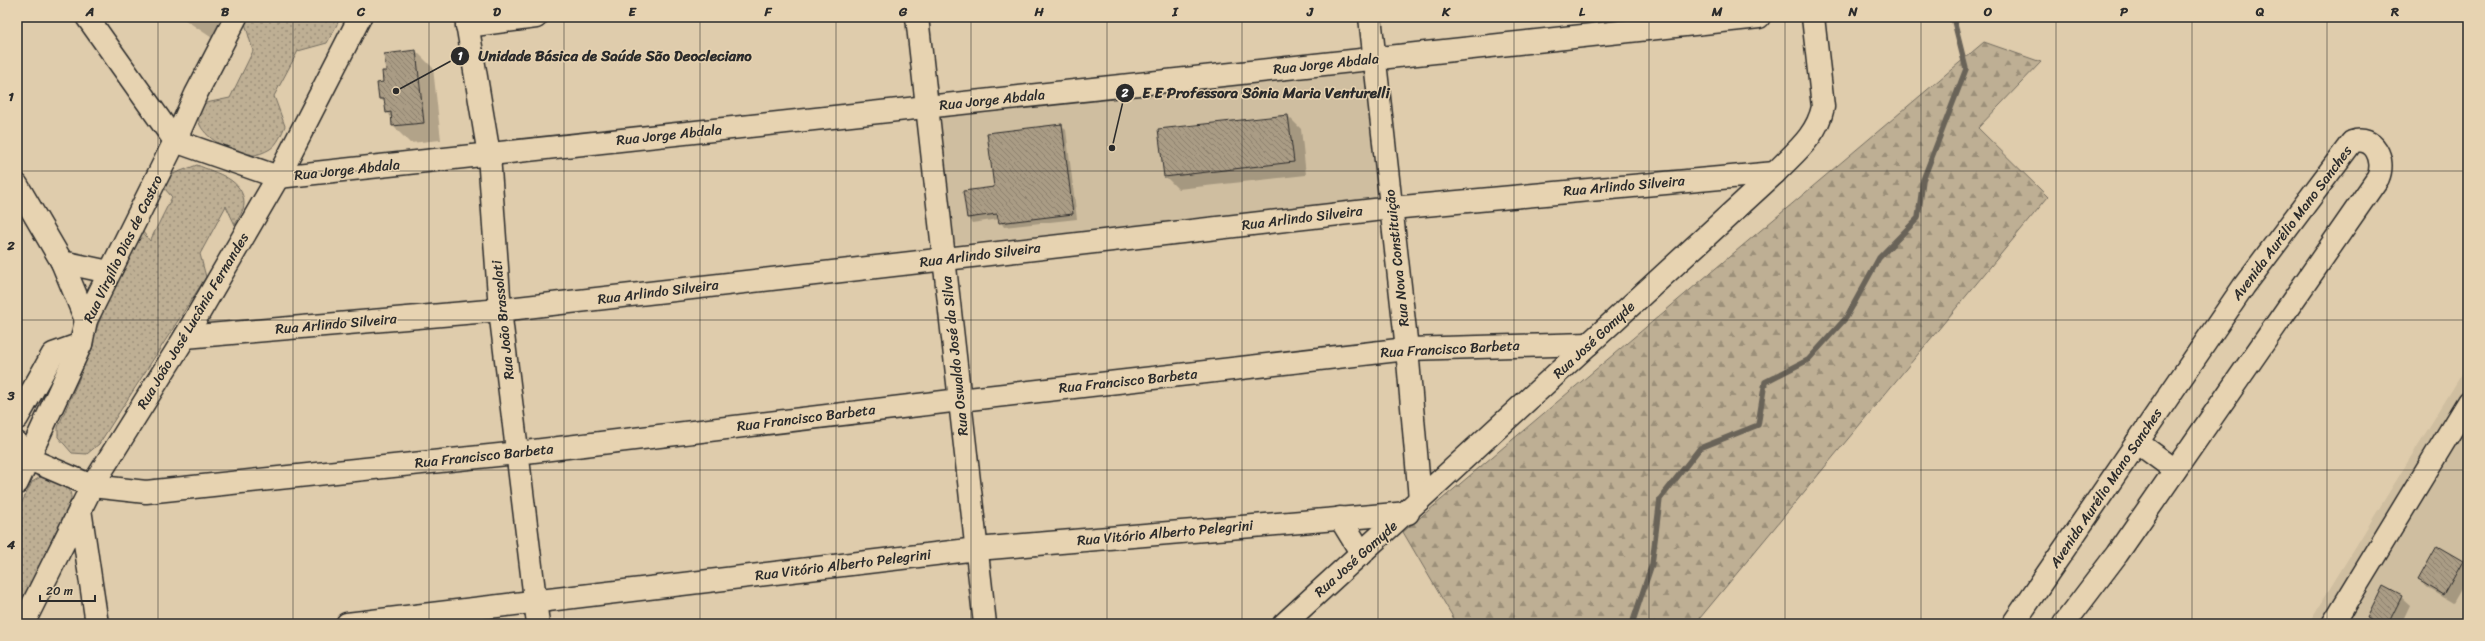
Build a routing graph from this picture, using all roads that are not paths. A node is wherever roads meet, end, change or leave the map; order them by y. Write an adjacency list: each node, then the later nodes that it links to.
1 (87, 17): 12 (street)
2 (236, 17): 12 (street, Rua Virgílio Dias de Castro)
3 (360, 17): 15 (street, Rua João José Lucânia Fernandes)
4 (536, 17): 9 (street)
5 (917, 17): 11 (street, Rua Oswaldo José da Silva)
6 (1370, 17): 10 (street, Rua Nova Constituição)
7 (1759, 17): 10 (street, Rua Jorge Abdala)
8 (1813, 17): 14 (street, Rua José Gomyde)
9 (467, 21): 13 (street, Rua João Brassolati)
10 (1375, 58): 11 (street, Rua Jorge Abdala); 17 (street, Rua Nova Constituição)
11 (927, 107): 13 (street, Rua Jorge Abdala); 18 (street, Rua Oswaldo José da Silva)
12 (175, 141): 15 (street, Rua Jorge Abdala); 20 (street, Rua Virgílio Dias de Castro)
13 (488, 155): 15 (street, Rua Jorge Abdala); 21 (street, Rua João Brassolati)
14 (1775, 173): 17 (street, Rua Arlindo Silveira); 25 (street, Rua José Gomyde)
15 (278, 177): 23 (street, Rua João José Lucânia Fernandes)
16 (17, 185): 19 (street)
17 (1392, 208): 18 (street, Rua Arlindo Silveira); 26 (street, Rua Nova Constituição)
18 (944, 259): 21 (street, Rua Arlindo Silveira); 27 (street, Rua Oswaldo José da Silva)
19 (62, 262): 20 (street); 22 (street)
20 (109, 272): 22 (street, Rua Virgílio Dias de Castro)
21 (500, 310): 23 (street, Rua Arlindo Silveira); 32 (street, Rua João Brassolati)
22 (86, 320): 24 (street, Rua Virgílio Dias de Castro)
23 (185, 337): 35 (street, Rua João José Lucânia Fernandes)
24 (81, 344): 29 (street); 31 (street, Rua Virgílio Dias de Castro)
25 (1589, 344): 26 (street, Rua Francisco Barbeta); 36 (street, Rua José Gomyde)
26 (1407, 349): 27 (street, Rua Francisco Barbeta); 36 (street, Rua Nova Constituição)
27 (960, 400): 32 (street, Rua Francisco Barbeta); 39 (street, Rua Oswaldo José da Silva)
28 (2468, 402): 50 (street)
29 (17, 418)
30 (2137, 442): 33 (street); 33 (street, Avenida Aurélio Mano Sanches); 48 (street, Avenida Aurélio Mano Sanches)
31 (23, 451): 34 (street, Rua Virgílio Dias de Castro); 35 (street, Rua Francisco Barbeta)
32 (517, 454): 35 (street, Rua Francisco Barbeta); 41 (street, Rua João Brassolati)
33 (2175, 470): 49 (street, Avenida Aurélio Mano Sanches)
34 (17, 483)
35 (92, 486): 37 (street, Rua João José Lucânia Fernandes)
36 (1414, 506): 38 (street, Rua Vitório Alberto Pelegrini); 40 (street, Rua José Gomyde)
37 (80, 509): 42 (street, Rua João José Lucânia Fernandes); 43 (street)
38 (1340, 518): 39 (street, Rua Vitório Alberto Pelegrini); 40 (street)
39 (977, 549): 41 (street, Rua Vitório Alberto Pelegrini); 46 (street, Rua Oswaldo José da Silva)
40 (1362, 554): 47 (street, Rua José Gomyde)
41 (536, 602): 44 (street, Rua Vitório Alberto Pelegrini); 45 (street, Rua João Brassolati)
42 (23, 624)
43 (97, 624)
44 (347, 624)
45 (538, 624)
46 (985, 624)
47 (1284, 624)
48 (2013, 624)
49 (2064, 624)
50 (2333, 624)

